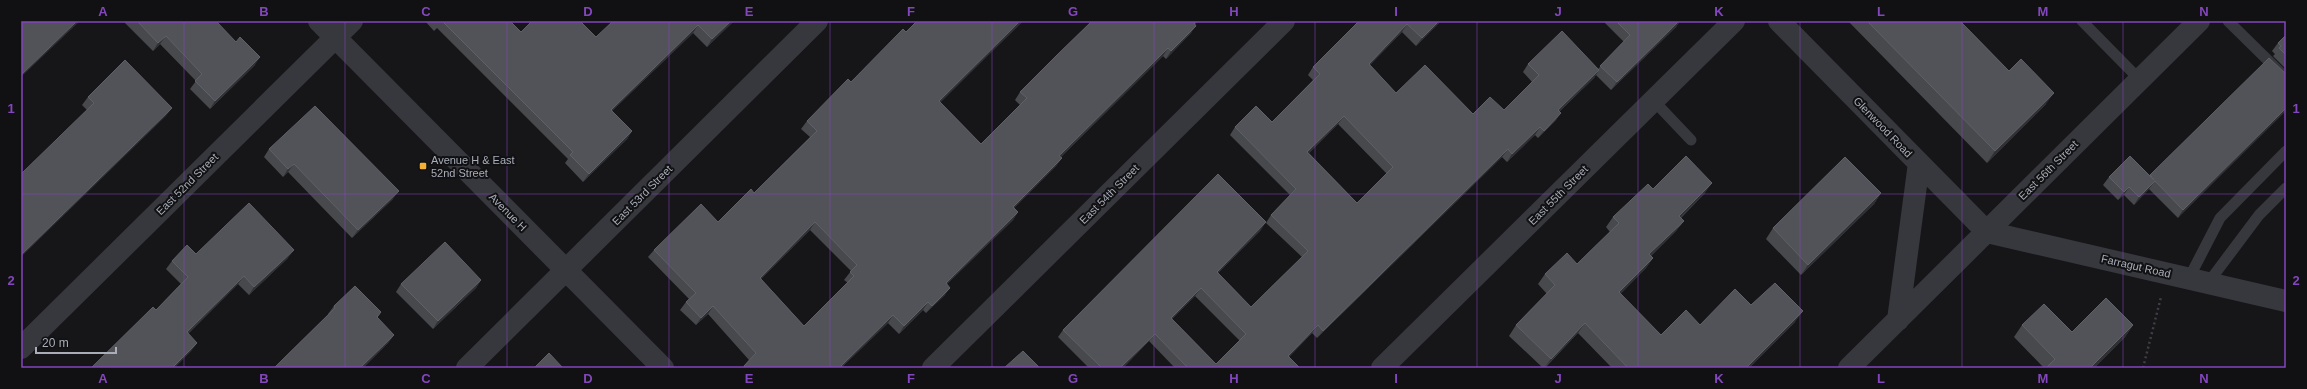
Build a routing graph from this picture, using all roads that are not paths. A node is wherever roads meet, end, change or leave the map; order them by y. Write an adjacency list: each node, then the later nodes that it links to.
1 (319, 21): 10 (street, Avenue H)
2 (352, 21): 10 (street, East 52nd Street)
3 (817, 21): 19 (street, East 53rd Street)
4 (1284, 21): 26 (street, East 54th Street)
5 (1734, 21): 13 (street, East 55th Street)
6 (1779, 21): 16 (street, Glenwood Road)
7 (2082, 21): 12 (lane)
8 (2199, 21): 12 (street, East 56th Street)
9 (2228, 21): 11 (lane)
10 (336, 37): 19 (street, Avenue H); 23 (street, East 52nd Street)
11 (2286, 78)
12 (2140, 80): 18 (street, East 56th Street)
13 (1653, 100): 14 (lane); 27 (street, East 55th Street)
14 (1691, 140)
15 (2286, 150): 20 (lane)
16 (1919, 163): 18 (street, Glenwood Road); 22 (street)
17 (2286, 188): 20 (lane)
18 (1987, 232): 20 (street, Farragut Road); 22 (street, East 56th Street)
19 (566, 270): 24 (street, East 53rd Street); 25 (street, Avenue H)
20 (2199, 280): 21 (street, Farragut Road)
21 (2286, 301)
22 (1898, 320): 28 (street, East 56th Street)
23 (21, 348)
24 (467, 368)
25 (663, 368)
26 (933, 368)
27 (1382, 368)
28 (1849, 368)

